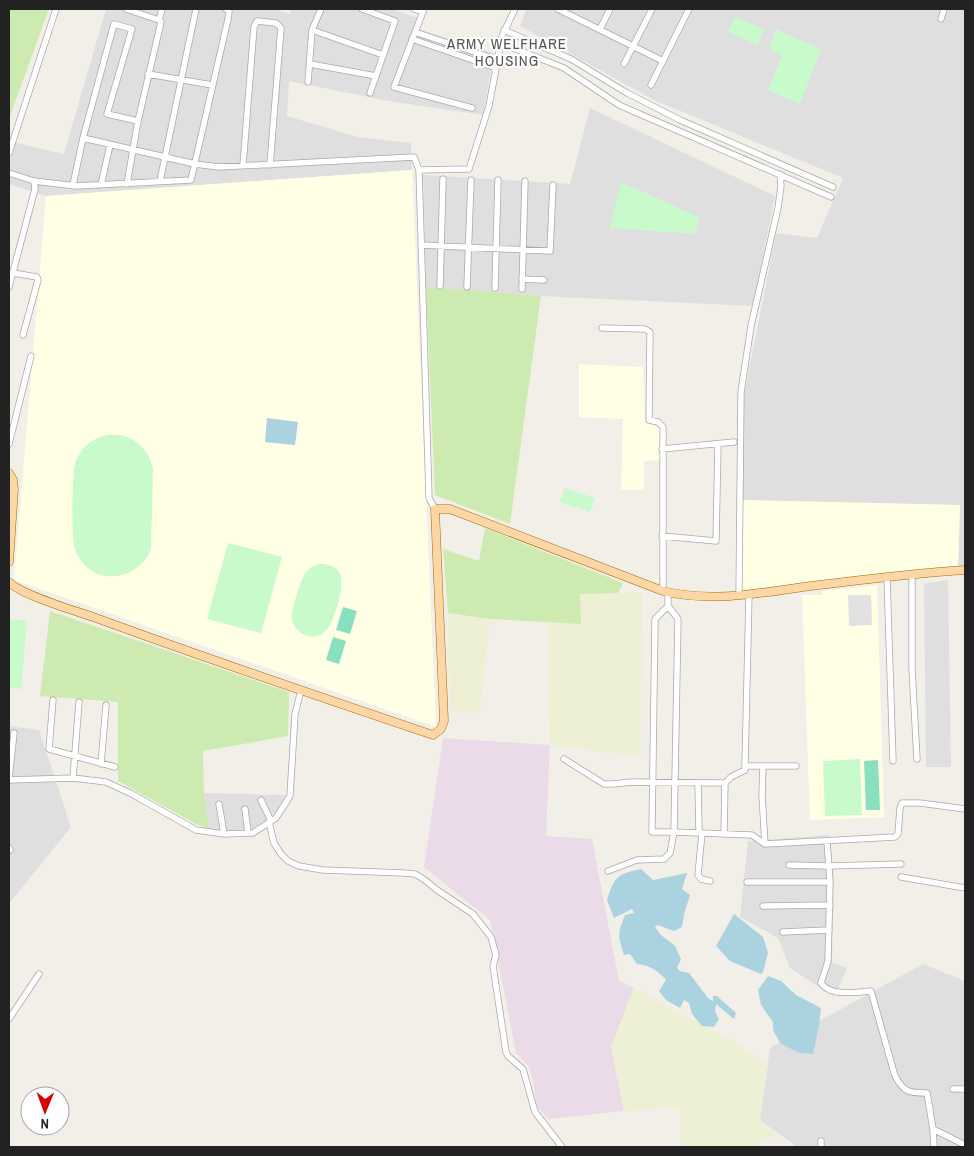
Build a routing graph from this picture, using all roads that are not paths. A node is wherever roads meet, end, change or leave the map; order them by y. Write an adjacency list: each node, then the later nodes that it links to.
1 (56, 9): 44 (street)
2 (126, 9): 17 (street)
3 (162, 9): 17 (street)
4 (196, 9): 35 (street)
5 (226, 9): 37 (street)
6 (321, 9): 19 (street)
7 (362, 9): 26 (street)
8 (414, 9): 15 (street)
9 (515, 9): 20 (street)
10 (558, 9): 18 (street)
11 (610, 9): 18 (street)
12 (652, 9): 24 (street)
13 (690, 9): 28 (street)
14 (944, 9): 16 (street)
15 (423, 10): 21 (street)
16 (941, 19)
17 (159, 20): 33 (street)
18 (600, 29): 24 (street)
19 (312, 30): 26 (street); 30 (street)
20 (504, 30): 23 (street); 25 (street)
21 (415, 32): 22 (street); 27 (street)
22 (412, 39): 32 (street); 42 (street)
23 (501, 43): 27 (street); 29 (street)
24 (633, 46): 28 (street); 31 (street)
25 (554, 51): 29 (street); 40 (street)
26 (383, 56): 34 (street)
27 (498, 60): 32 (street)
28 (663, 60): 38 (street)
29 (548, 62): 41 (street)
30 (310, 64): 34 (street); 36 (street)
31 (624, 64)
32 (496, 68): 53 (street)
33 (148, 74): 35 (street); 43 (street)
34 (376, 76): 39 (street)
35 (181, 80): 37 (street); 49 (street)
36 (308, 82)
37 (212, 85): 50 (street)
38 (651, 85)
39 (370, 93)
40 (627, 93): 41 (street); 66 (street)
41 (619, 104): 55 (street)
42 (472, 108)
43 (138, 121): 45 (street); 47 (street)
44 (11, 135): 48 (street)
45 (83, 138): 46 (street); 63 (street)
46 (110, 145): 47 (street); 64 (street)
47 (134, 149): 49 (street); 62 (street)
48 (9, 153)
49 (165, 156): 50 (street); 60 (street)
50 (195, 164): 51 (street); 60 (street)
51 (243, 165): 52 (street); 52 (street)
52 (270, 165): 53 (street)
53 (419, 170): 68 (street)
54 (9, 173): 59 (street)
55 (780, 174): 67 (street); 98 (street)
56 (443, 179): 69 (street)
57 (471, 180): 70 (street)
58 (498, 180): 71 (street)
59 (34, 181): 63 (street); 73 (street)
60 (160, 181): 62 (street)
61 (526, 181): 72 (street)
62 (127, 184): 64 (street)
63 (73, 185): 64 (street)
64 (101, 185)
65 (553, 185): 72 (street)
66 (833, 187)
67 (831, 197)
68 (421, 245): 69 (street); 89 (street)
69 (441, 246): 70 (street); 76 (street)
70 (469, 247): 71 (street); 78 (street)
71 (496, 248): 72 (street); 79 (street)
72 (523, 250): 74 (street)
73 (13, 273): 77 (street); 82 (street)
74 (522, 279): 75 (street); 80 (street)
75 (544, 280)
76 (440, 286)
77 (9, 287)
78 (467, 287)
79 (495, 288)
80 (522, 289)
81 (602, 328): 87 (street)
82 (22, 335)
83 (30, 356): 85 (street)
84 (734, 442): 86 (street)
85 (9, 444)
86 (718, 444): 87 (street); 90 (street)
87 (662, 448): 90 (street)
88 (9, 473): 91 (main road)
89 (435, 509): 96 (main road); 100 (main road)
90 (662, 536): 96 (street)
91 (9, 562)
92 (965, 570): 93 (main road)
93 (912, 575): 94 (main road); 108 (street)
94 (887, 578): 97 (main road); 109 (street)
95 (9, 582): 100 (main road)
96 (665, 591): 98 (main road); 99 (street)
97 (749, 594): 98 (main road); 111 (street)
98 (739, 596)
99 (668, 606): 117 (street); 118 (street)
100 (301, 690): 125 (street)
101 (53, 700): 106 (street)
102 (79, 702): 106 (street)
103 (106, 705): 110 (street)
104 (14, 733): 105 (street)
105 (11, 743): 116 (street)
106 (75, 757): 110 (street); 115 (street)
107 (564, 759): 117 (street)
108 (917, 759)
109 (893, 761)
110 (101, 764): 114 (street)
111 (746, 766): 112 (street); 119 (street)
112 (763, 766): 113 (street); 132 (street)
113 (796, 766)
114 (115, 767)
115 (73, 778): 116 (street); 130 (street)
116 (9, 779)
117 (652, 782): 118 (street); 126 (street)
118 (675, 783): 120 (street); 126 (street)
119 (725, 783): 120 (street); 129 (street)
120 (698, 784): 127 (street)
121 (261, 800): 125 (street)
122 (219, 804): 130 (street)
123 (245, 809): 128 (street)
124 (965, 809): 131 (street)
125 (270, 822): 128 (street); 152 (street)
126 (674, 832): 127 (street); 136 (street)
127 (700, 832): 129 (street); 138 (street)
128 (248, 833): 130 (street)
129 (724, 833): 132 (street)
130 (224, 834)
131 (827, 841): 132 (street); 135 (street)
132 (765, 844)
133 (901, 864): 135 (street)
134 (789, 865): 135 (street)
135 (829, 866): 140 (street)
136 (608, 871)
137 (901, 877): 141 (street)
138 (710, 882)
139 (747, 882): 140 (street)
140 (830, 882): 142 (street)
141 (965, 888)
142 (830, 905): 143 (street); 144 (street)
143 (763, 906)
144 (829, 930): 145 (street); 150 (street)
145 (783, 932)
146 (39, 974): 147 (street)
147 (9, 1019)
148 (953, 1089): 149 (street)
149 (965, 1089)
150 (933, 1128): 151 (street); 153 (street)
151 (965, 1145)
152 (562, 1147)
153 (934, 1147)

